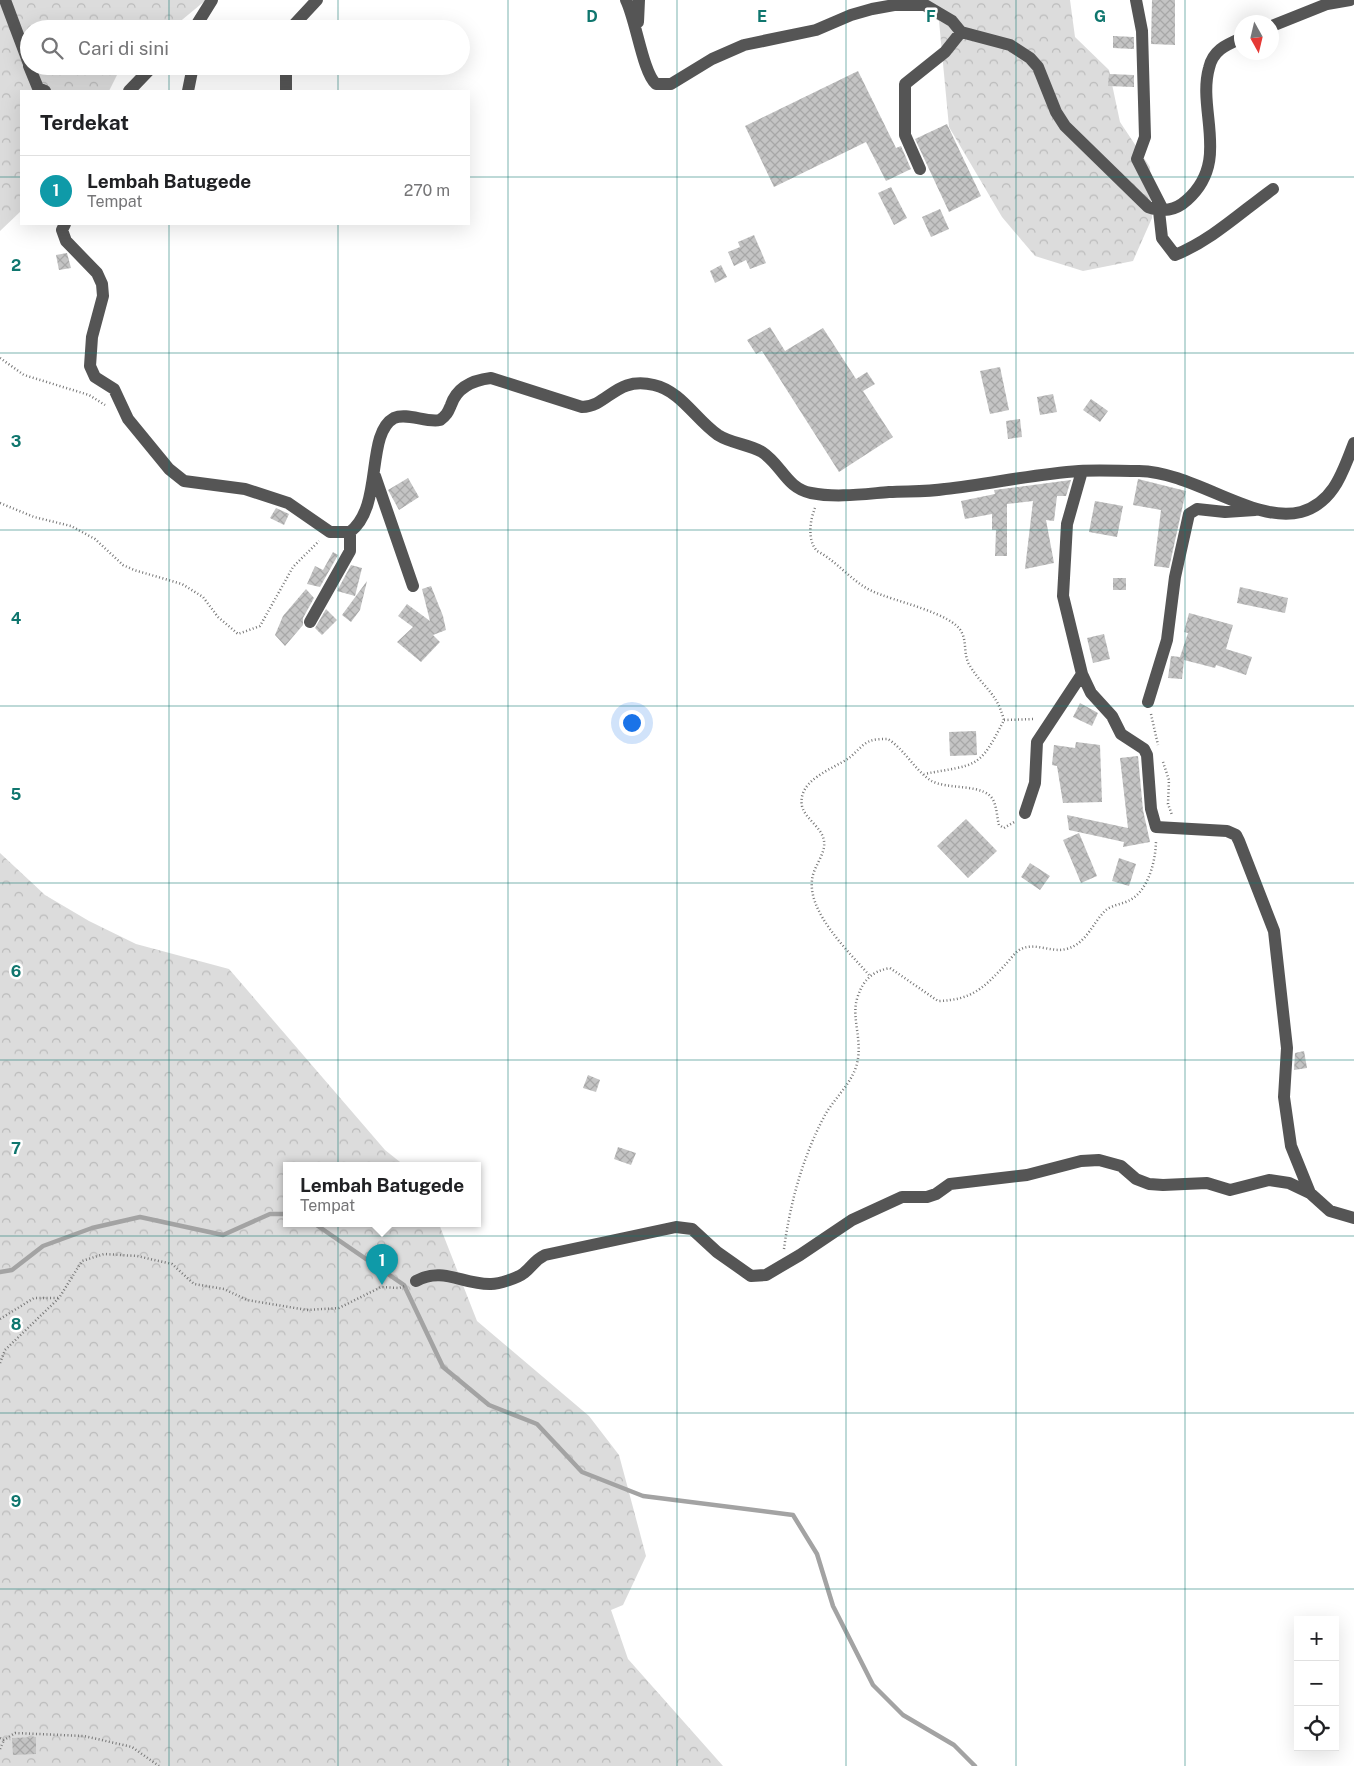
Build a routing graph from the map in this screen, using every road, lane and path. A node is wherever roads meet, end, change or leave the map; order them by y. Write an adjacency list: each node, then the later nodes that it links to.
1 (5, 0): 13 (street)
2 (212, 0): 8 (street)
3 (317, 0): 9 (street)
4 (626, 0): 12 (street)
5 (639, 0): 12 (street)
6 (1136, 0): 25 (street)
7 (1350, 0): 10 (street)
8 (200, 20)
9 (298, 20)
10 (1279, 23)
11 (961, 32): 12 (street); 23 (street); 25 (street)
12 (638, 35)
13 (20, 41)
14 (1234, 41): 25 (street)
15 (33, 75): 19 (street)
16 (144, 75): 20 (street)
17 (191, 75): 21 (street)
18 (286, 75): 22 (street)
19 (43, 90)
20 (130, 90)
21 (188, 90)
22 (286, 90)
23 (920, 169)
24 (1273, 189): 25 (street)
25 (1161, 210)
26 (64, 225): 28 (street)
27 (0, 358): 28 (path)
28 (128, 419): 35 (street)
29 (1354, 443): 34 (street)
30 (1082, 471): 32 (street); 34 (street); 39 (street)
31 (375, 476): 32 (street); 36 (street); 37 (street)
32 (831, 495): 42 (path)
33 (0, 504): 35 (path)
34 (1258, 510): 40 (street)
35 (330, 532): 36 (street)
36 (350, 532): 38 (street)
37 (413, 586)
38 (310, 622)
39 (1082, 674): 41 (street); 45 (street)
40 (1148, 702)
41 (1050, 719): 42 (path); 44 (street)
42 (1004, 720): 43 (path)
43 (923, 774): 44 (path); 46 (path)
44 (1025, 813)
45 (1156, 827): 46 (path); 47 (street)
46 (870, 975): 49 (path)
47 (1310, 1193): 48 (street); 49 (street)
48 (1354, 1218)
49 (783, 1266): 50 (street)
50 (416, 1281)
51 (399, 1288): 52 (path)
52 (59, 1298): 53 (path); 54 (path)
53 (0, 1319)
54 (0, 1362)
55 (0, 1738): 56 (path)
56 (4, 1740): 57 (path); 58 (path)
57 (0, 1749)
58 (159, 1766)

